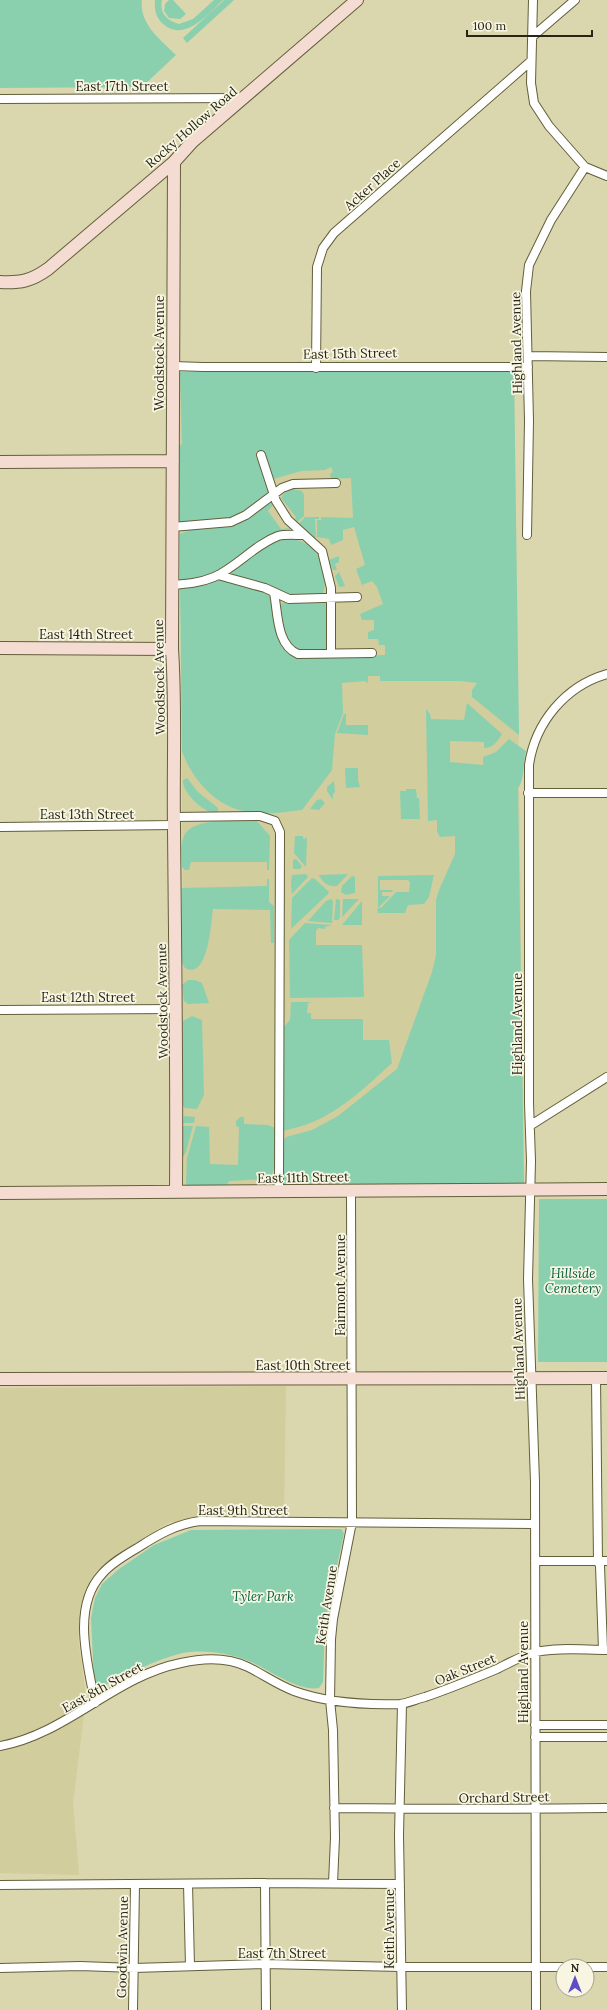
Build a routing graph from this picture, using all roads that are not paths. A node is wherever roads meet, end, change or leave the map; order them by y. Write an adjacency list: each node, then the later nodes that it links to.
1 (357, 0): 7 (street, Rocky Hollow Road)
2 (533, 0): 4 (street)
3 (574, 0): 4 (street)
4 (532, 37): 5 (street)
5 (531, 61): 9 (street); 16 (street, Acker Place)
6 (0, 98): 7 (street, East 17th Street)
7 (245, 98): 8 (street, Rocky Hollow Road)
8 (174, 162): 11 (street, Rocky Hollow Road); 14 (street, Woodstock Avenue)
9 (585, 167): 10 (street); 12 (street, Highland Avenue)
10 (607, 176)
11 (0, 282)
12 (528, 356): 13 (street); 15 (street, Highland Avenue)
13 (607, 357)
14 (173, 366): 16 (street, East 15th Street); 18 (street, Woodstock Avenue)
15 (528, 367): 16 (street, East 15th Street); 24 (street, Highland Avenue)
16 (316, 368)
17 (262, 455): 21 (street)
18 (173, 461): 19 (street); 22 (street, Woodstock Avenue)
19 (0, 462)
20 (336, 483): 21 (street)
21 (274, 494): 22 (street); 23 (street)
22 (172, 527): 26 (street, Woodstock Avenue)
23 (302, 535): 25 (street); 29 (street)
24 (527, 535)
25 (218, 575): 26 (street); 27 (street)
26 (172, 585): 31 (street, Woodstock Avenue)
27 (274, 593): 29 (street); 33 (street)
28 (357, 597): 29 (street)
29 (331, 598): 33 (street)
30 (0, 648): 31 (street, East 14th Street)
31 (172, 649): 37 (street, Woodstock Avenue)
32 (372, 653): 33 (street)
33 (331, 654)
34 (607, 674): 35 (street, Highland Avenue)
35 (528, 793): 36 (street); 42 (street, Highland Avenue)
36 (607, 793)
37 (174, 821): 38 (street, East 13th Street); 39 (street, Woodstock Avenue); 45 (street, East 13th Street)
38 (0, 827)
39 (176, 1009): 40 (street, East 12th Street); 47 (street, Woodstock Avenue)
40 (0, 1010)
41 (607, 1078): 42 (street)
42 (531, 1125): 44 (street, Highland Avenue)
43 (607, 1189): 44 (street, East 11th Street)
44 (530, 1190): 46 (street, East 11th Street); 49 (street, Highland Avenue)
45 (279, 1191): 46 (street, East 11th Street); 47 (street, East 11th Street)
46 (351, 1191): 52 (street, Fairmont Avenue)
47 (176, 1192): 48 (street, East 11th Street)
48 (0, 1193)
49 (531, 1378): 50 (street, East 10th Street); 52 (street, East 10th Street); 54 (street, Highland Avenue)
50 (602, 1378): 55 (street)
51 (0, 1379): 52 (street, East 10th Street)
52 (352, 1379): 53 (street, Keith Avenue)
53 (352, 1522): 54 (street, East 9th Street); 60 (street, Keith Avenue); 61 (street, East 9th Street)
54 (534, 1524): 57 (street, Highland Avenue)
55 (598, 1561): 56 (street); 57 (street); 58 (street)
56 (607, 1561)
57 (535, 1562): 59 (street, Highland Avenue)
58 (605, 1650): 59 (street, Oak Street)
59 (535, 1652): 62 (street, Oak Street); 63 (street, Highland Avenue)
60 (330, 1700): 61 (street, East 8th Street); 62 (street, Oak Street); 68 (street, Keith Avenue)
61 (95, 1703): 67 (street, East 8th Street)
62 (402, 1704): 69 (street, Keith Avenue)
63 (535, 1725): 64 (street); 65 (street, Highland Avenue)
64 (607, 1725)
65 (535, 1737): 66 (street); 70 (street, Highland Avenue)
66 (607, 1737)
67 (0, 1746)
68 (334, 1808): 69 (street, Orchard Street); 73 (street, Keith Avenue)
69 (401, 1808): 70 (street, Orchard Street); 76 (street, Keith Avenue)
70 (535, 1808): 71 (street, Orchard Street); 80 (street, Highland Avenue)
71 (607, 1808)
72 (265, 1883): 73 (street); 75 (street); 78 (street)
73 (334, 1883): 76 (street)
74 (136, 1884): 75 (street); 77 (street); 86 (street, Goodwin Avenue)
75 (188, 1884): 79 (street)
76 (400, 1884): 81 (street, Keith Avenue)
77 (0, 1885)
78 (266, 1964): 79 (street, East 7th Street); 81 (street, East 7th Street); 88 (street)
79 (190, 1966): 86 (street, East 7th Street)
80 (535, 1966): 81 (street, East 7th Street); 82 (street, East 7th Street); 90 (street, Highland Avenue)
81 (400, 1967): 89 (street, Keith Avenue)
82 (555, 1967)
83 (595, 1967): 84 (street)
84 (607, 1967)
85 (0, 1968): 86 (street, East 7th Street)
86 (134, 1968): 87 (street, Goodwin Avenue)
87 (133, 2010)
88 (266, 2010)
89 (402, 2010)
90 (536, 2010)

